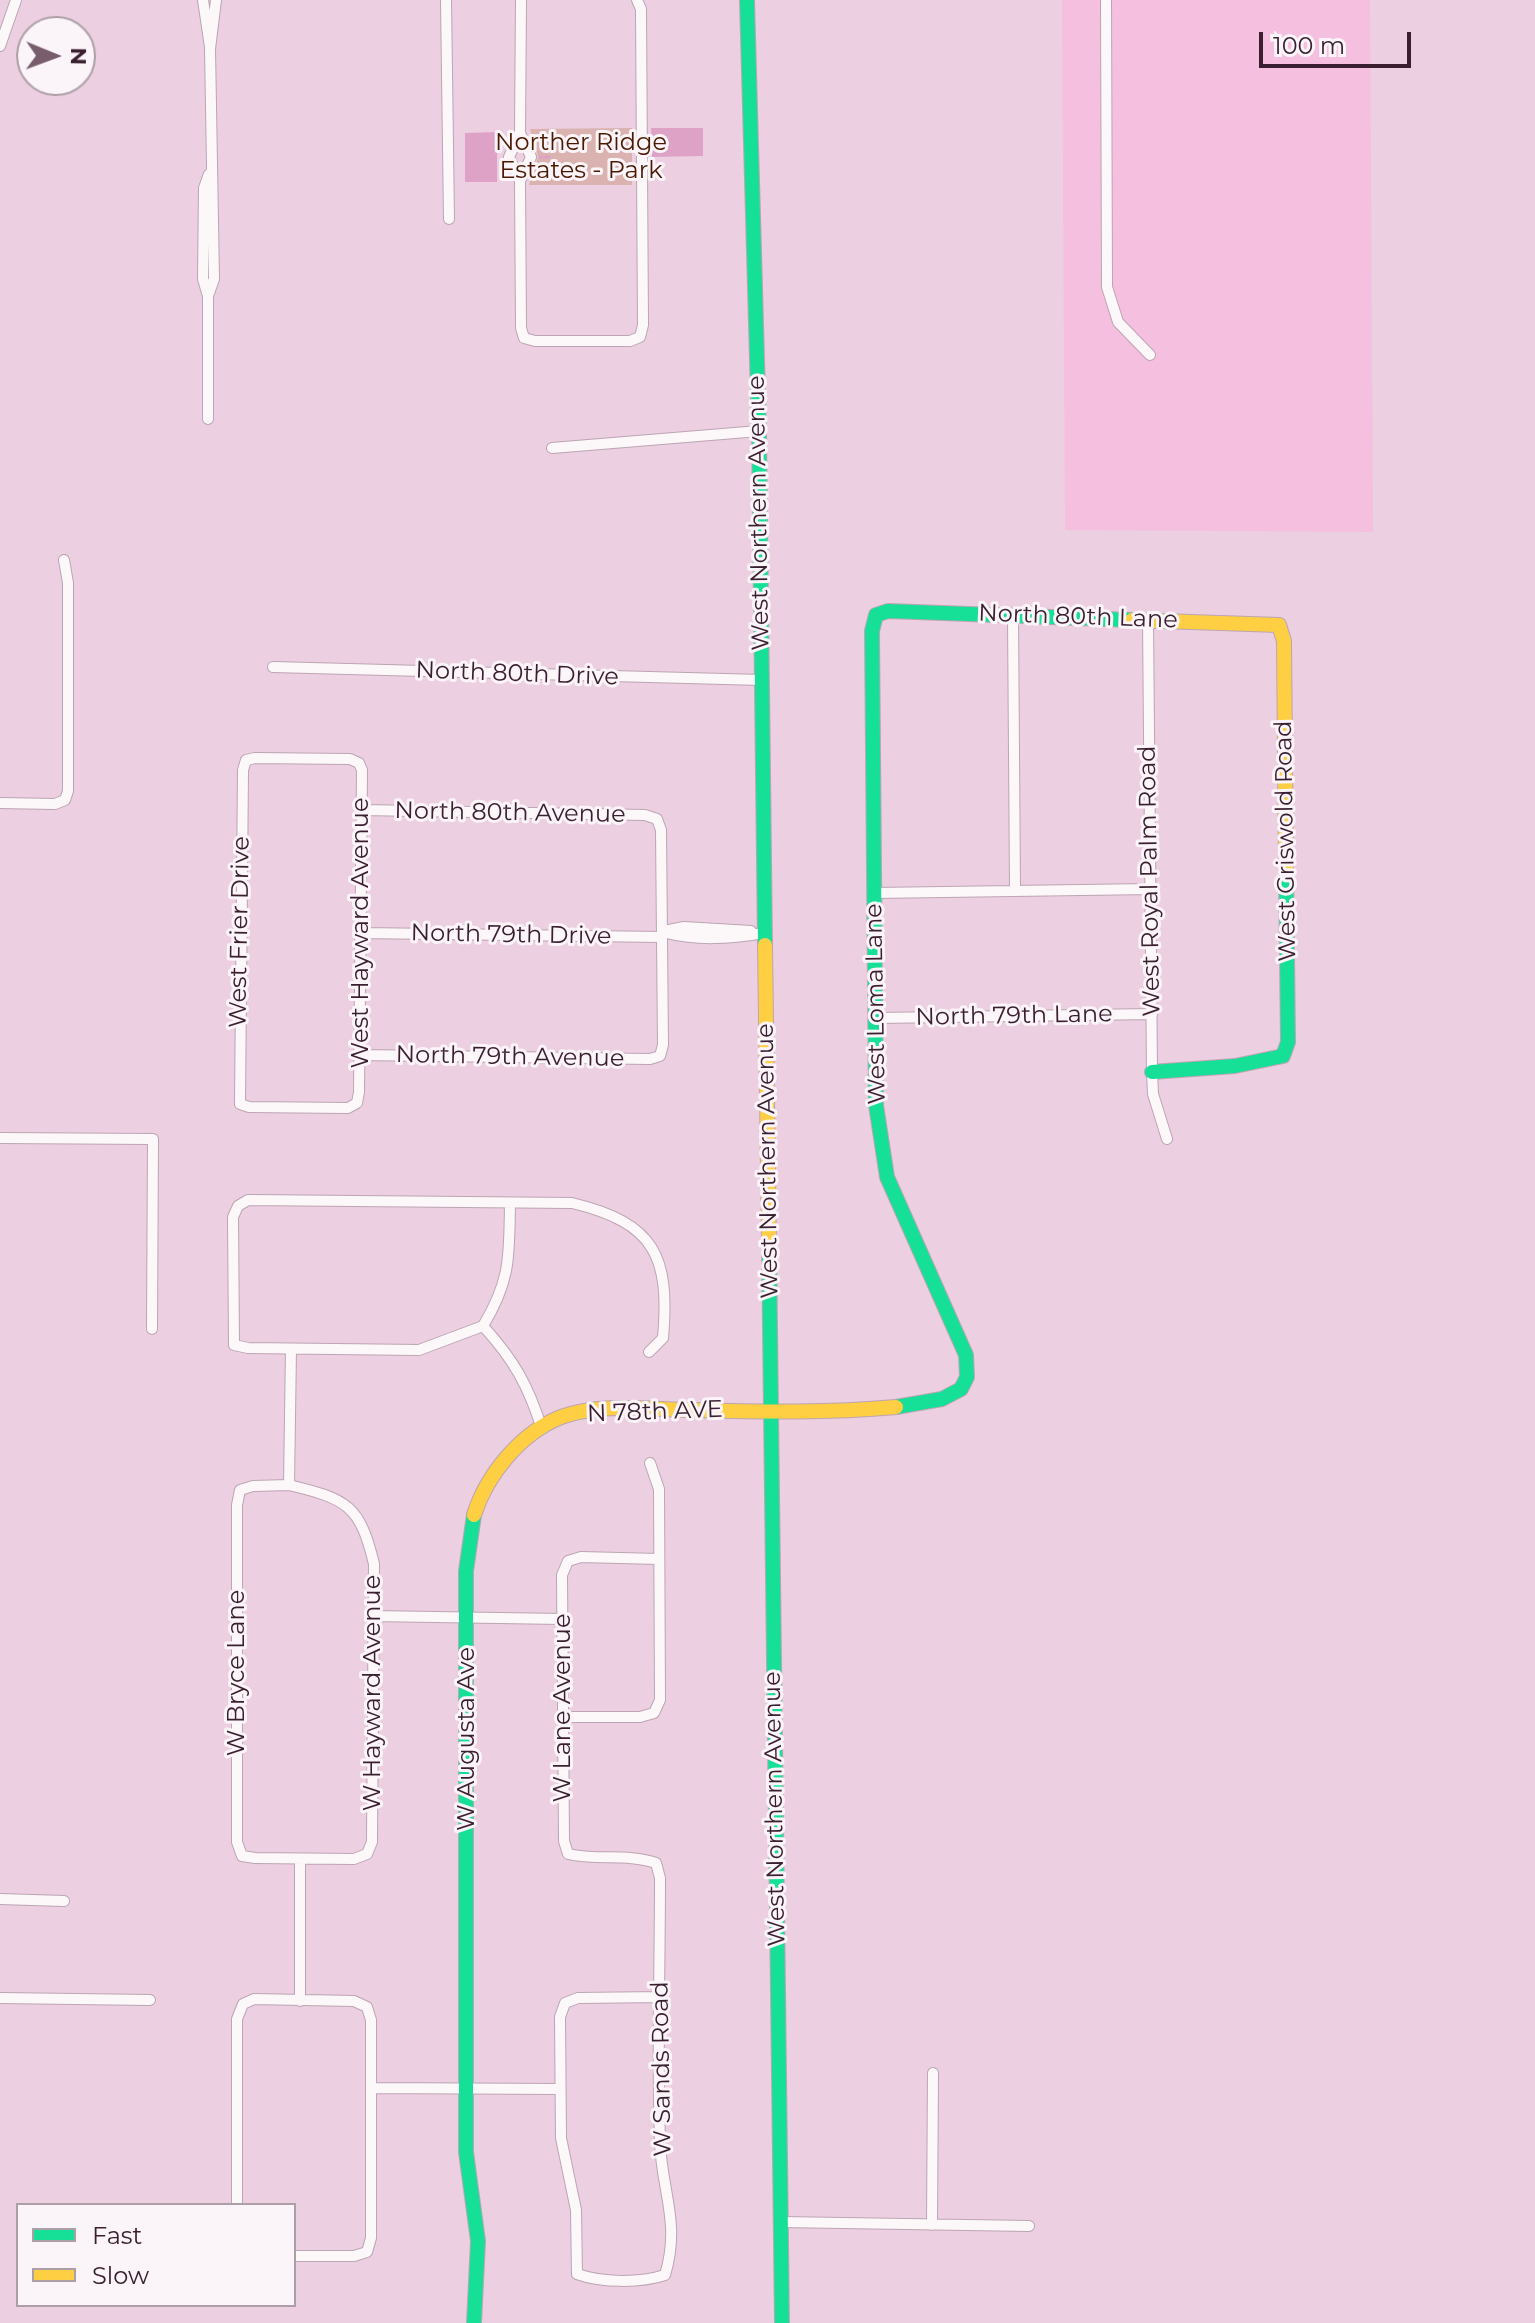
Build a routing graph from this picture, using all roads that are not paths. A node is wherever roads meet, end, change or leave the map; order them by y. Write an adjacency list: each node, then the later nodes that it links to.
1 (16, 0): 9 (street)
2 (203, 0): 10 (street)
3 (216, 0): 10 (street)
4 (446, 0): 13 (street)
5 (521, 0): 11 (street)
6 (637, 0): 12 (street)
7 (747, 0): 16 (street, West Northern Avenue)
8 (1106, 0): 14 (street)
9 (0, 46)
10 (210, 49): 15 (street)
11 (520, 133): 12 (street); 12 (street)
12 (520, 181)
13 (449, 219)
14 (1150, 355)
15 (208, 419)
16 (759, 431): 17 (street); 24 (street, West Northern Avenue)
17 (552, 448)
18 (64, 560): 26 (street)
19 (876, 615): 20 (street, North 80th Lane); 30 (street, West Loma Lane)
20 (1013, 615): 21 (street, North 80th Lane); 29 (street)
21 (1148, 620): 22 (street, North 80th Lane); 28 (street, West Royal Palm Road)
22 (1279, 625): 37 (street, West Griswold Road)
23 (273, 667): 24 (street, North 80th Drive)
24 (762, 680): 32 (street, West Northern Avenue)
25 (246, 760): 27 (street, West Hayward Avenue); 38 (street, West Frier Drive)
26 (0, 803)
27 (362, 810): 31 (street, West Hayward Avenue); 33 (street, North 80th Avenue)
28 (1150, 889): 29 (street); 34 (street, West Royal Palm Road)
29 (1015, 890): 30 (street)
30 (875, 893): 35 (street, West Loma Lane)
31 (361, 933): 33 (street, North 79th Drive); 36 (street, West Hayward Avenue)
32 (764, 933): 33 (street, North 79th Drive); 46 (street, West Northern Avenue)
33 (662, 934): 36 (street, North 79th Avenue)
34 (1152, 1014): 35 (street, North 79th Lane); 37 (street, West Royal Palm Road)
35 (876, 1018): 46 (street, West Loma Lane)
36 (360, 1055): 38 (street, West Hayward Avenue)
37 (1152, 1072): 40 (street, West Royal Palm Road)
38 (357, 1103)
39 (0, 1138): 43 (street)
40 (1167, 1139)
41 (510, 1204): 42 (street); 44 (street); 45 (street)
42 (483, 1326): 44 (street); 47 (street)
43 (152, 1329)
44 (291, 1349): 49 (street)
45 (649, 1352)
46 (771, 1409): 47 (street, N 78th AVE); 69 (street, West Northern Avenue)
47 (542, 1429): 53 (street, W Augusta Ave)
48 (650, 1463): 51 (street)
49 (289, 1485): 50 (street, W Hayward Avenue); 52 (street, W Hayward Avenue)
50 (240, 1490): 56 (street, W Bryce Lane)
51 (659, 1559): 54 (street, W Lane Avenue); 55 (street)
52 (372, 1616): 53 (street); 56 (street, W Hayward Avenue)
53 (467, 1617): 54 (street); 67 (street, W Augusta Ave)
54 (562, 1619): 55 (street, W Lane Avenue)
55 (564, 1717): 57 (street, W Lane Avenue)
56 (300, 1859): 63 (street)
57 (656, 1863): 60 (street, W Sands Road)
58 (0, 1899): 59 (street)
59 (64, 1901)
60 (659, 1997): 66 (street); 66 (street, W Sands Road)
61 (0, 1998): 62 (street)
62 (150, 2000)
63 (300, 2001): 65 (street); 68 (street)
64 (933, 2073): 70 (street)
65 (372, 2088): 67 (street); 72 (street)
66 (560, 2089): 67 (street)
67 (466, 2090): 73 (street, W Augusta Ave)
68 (237, 2203)
69 (781, 2222): 70 (street); 74 (street, West Northern Avenue)
70 (932, 2225): 71 (street)
71 (1029, 2226)
72 (296, 2256)
73 (474, 2323)
74 (782, 2323)

